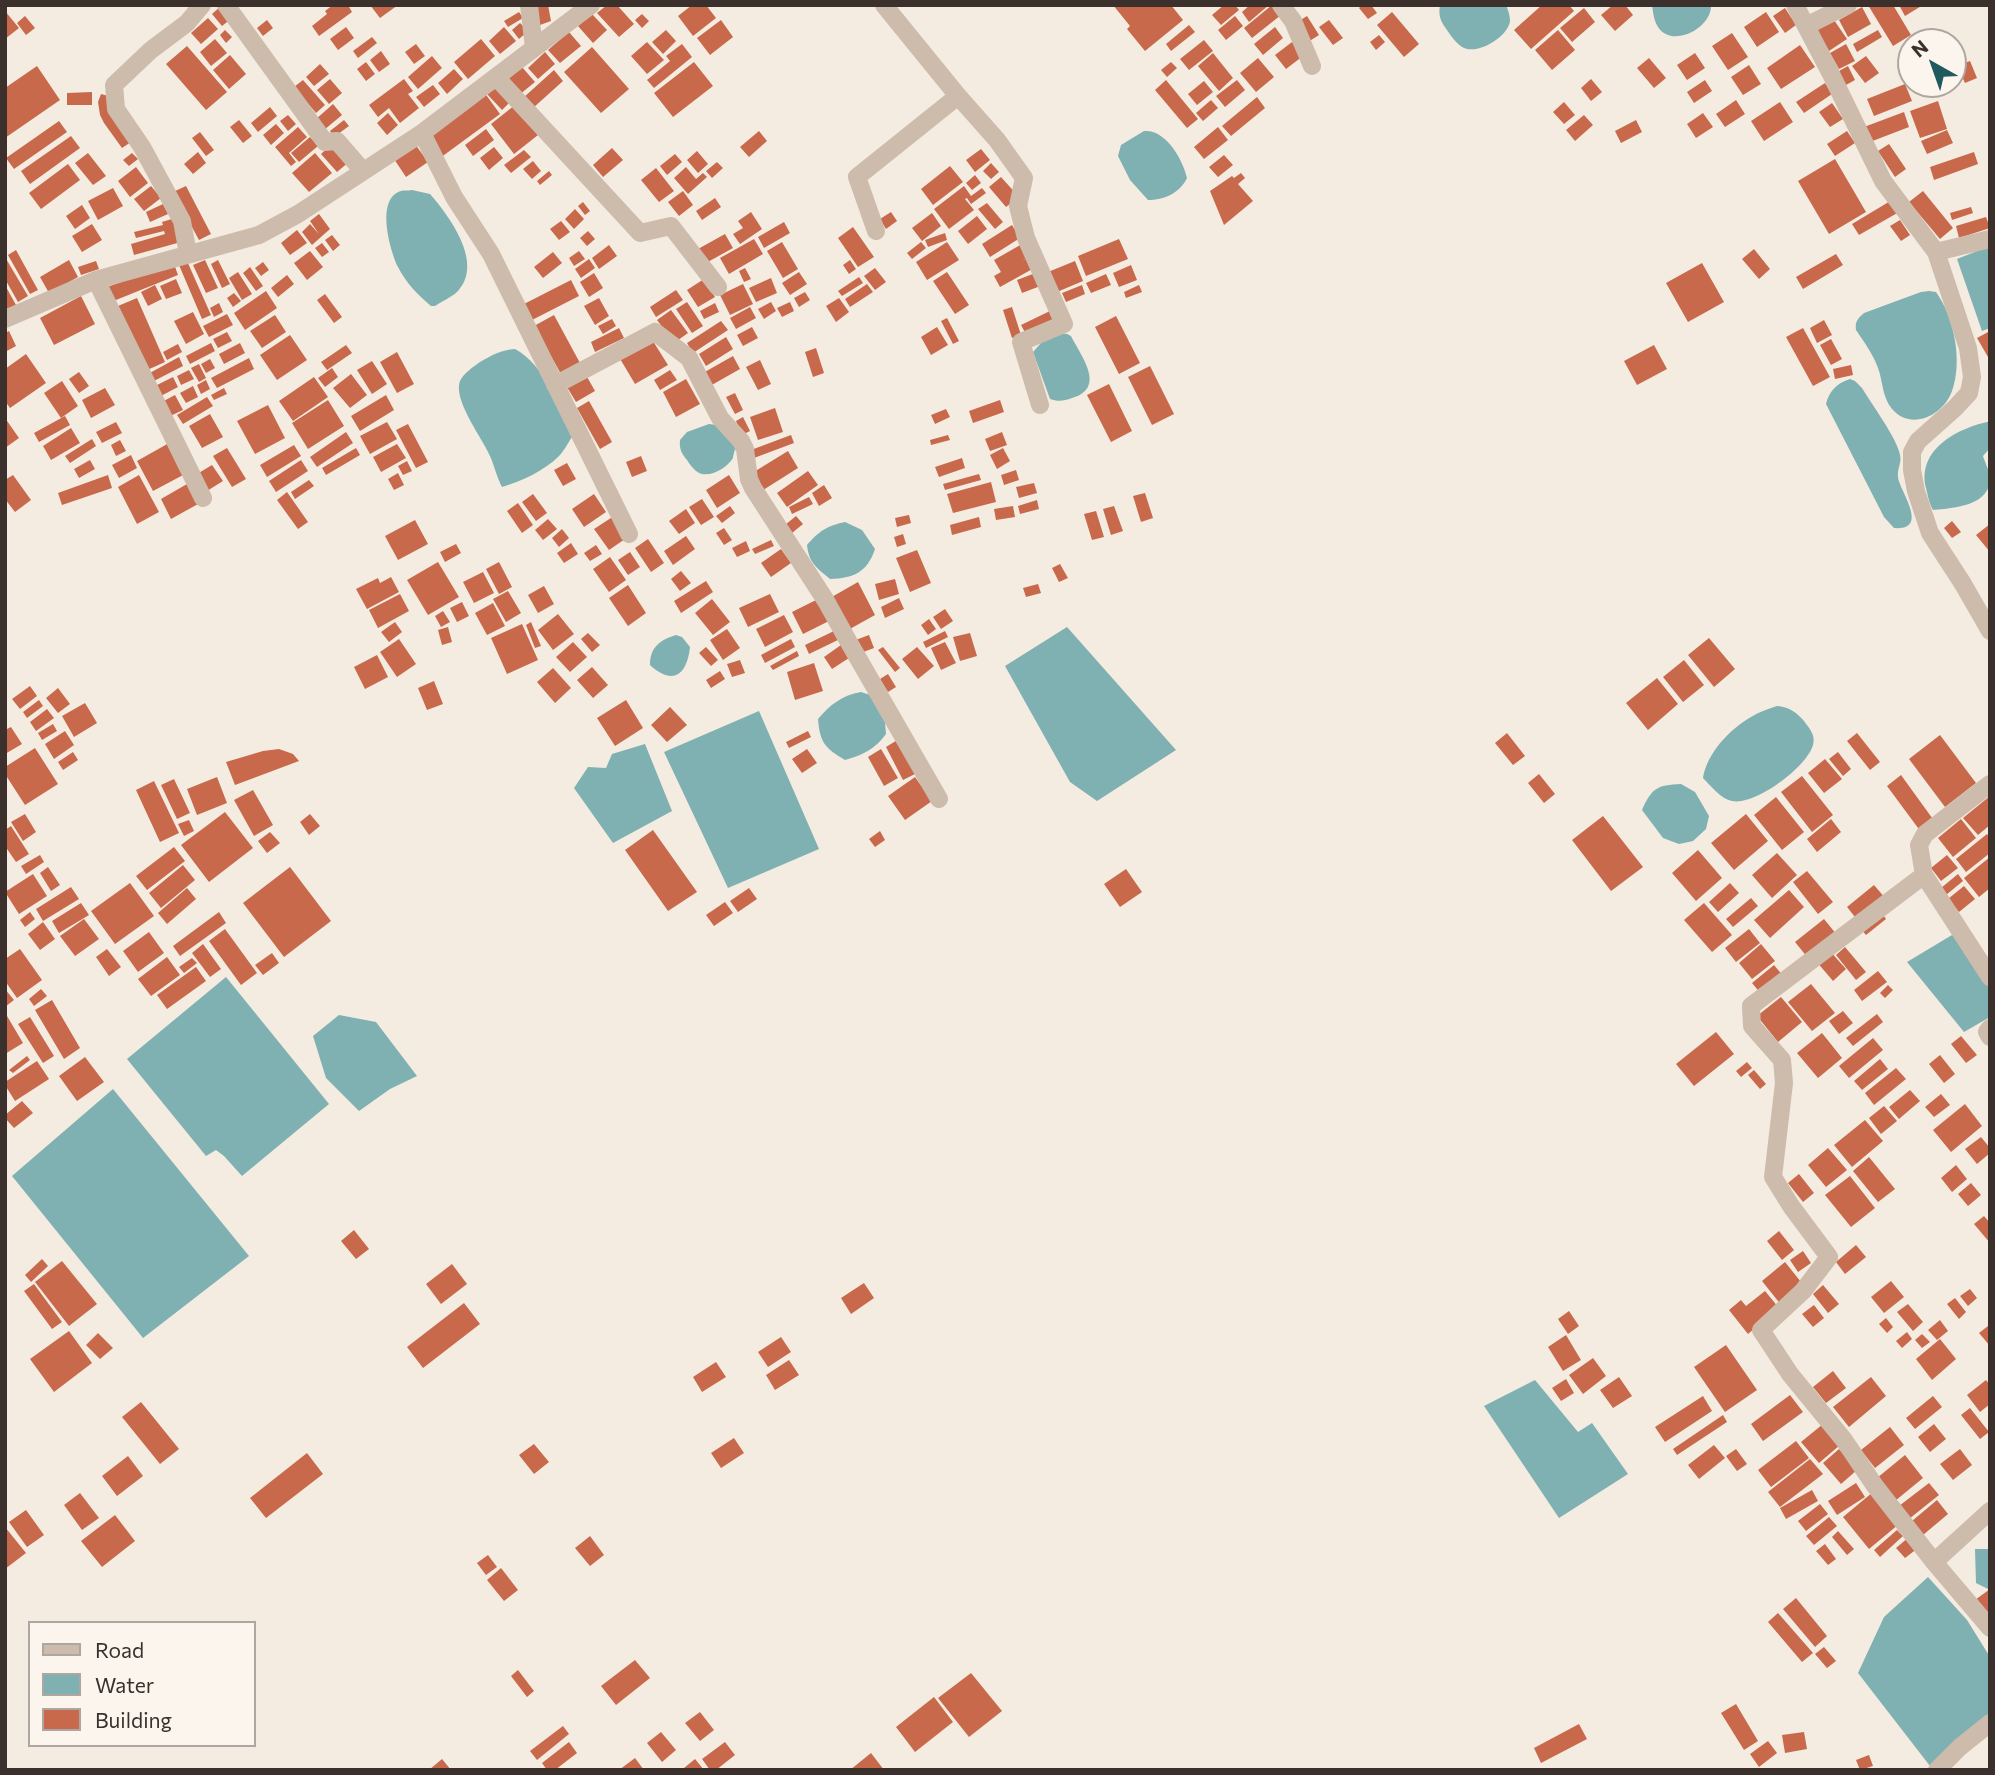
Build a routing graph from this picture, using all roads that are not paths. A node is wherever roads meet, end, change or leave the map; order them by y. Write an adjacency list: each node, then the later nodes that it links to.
1 (202, 5): 19 (street)
2 (226, 5): 15 (street)
3 (529, 5): 10 (street)
4 (591, 5): 10 (street)
5 (884, 5): 13 (street)
6 (1281, 5): 11 (street)
7 (1795, 5): 9 (street)
8 (1848, 5): 9 (street)
9 (1806, 26): 18 (street)
10 (534, 48): 12 (street)
11 (1312, 66)
12 (496, 77): 14 (street); 21 (street)
13 (958, 96): 16 (street); 24 (street)
14 (422, 133): 15 (street); 23 (street)
15 (363, 171): 19 (street)
16 (876, 231)
17 (1990, 239): 18 (street)
18 (1936, 252): 27 (street)
19 (188, 254): 20 (street)
20 (96, 280): 22 (street); 25 (street)
21 (718, 287)
22 (5, 319)
23 (555, 386): 26 (street); 29 (street)
24 (1040, 405)
25 (203, 498)
26 (629, 534)
27 (1990, 631)
28 (1990, 784): 30 (street)
29 (939, 799)
30 (1924, 875): 31 (street); 35 (street)
31 (1990, 977)
32 (1990, 1028): 33 (street)
33 (1990, 1037)
34 (1990, 1511): 35 (street)
35 (1934, 1562): 36 (street)
36 (1990, 1628)
37 (1990, 1723): 38 (street)
38 (1937, 1770)

